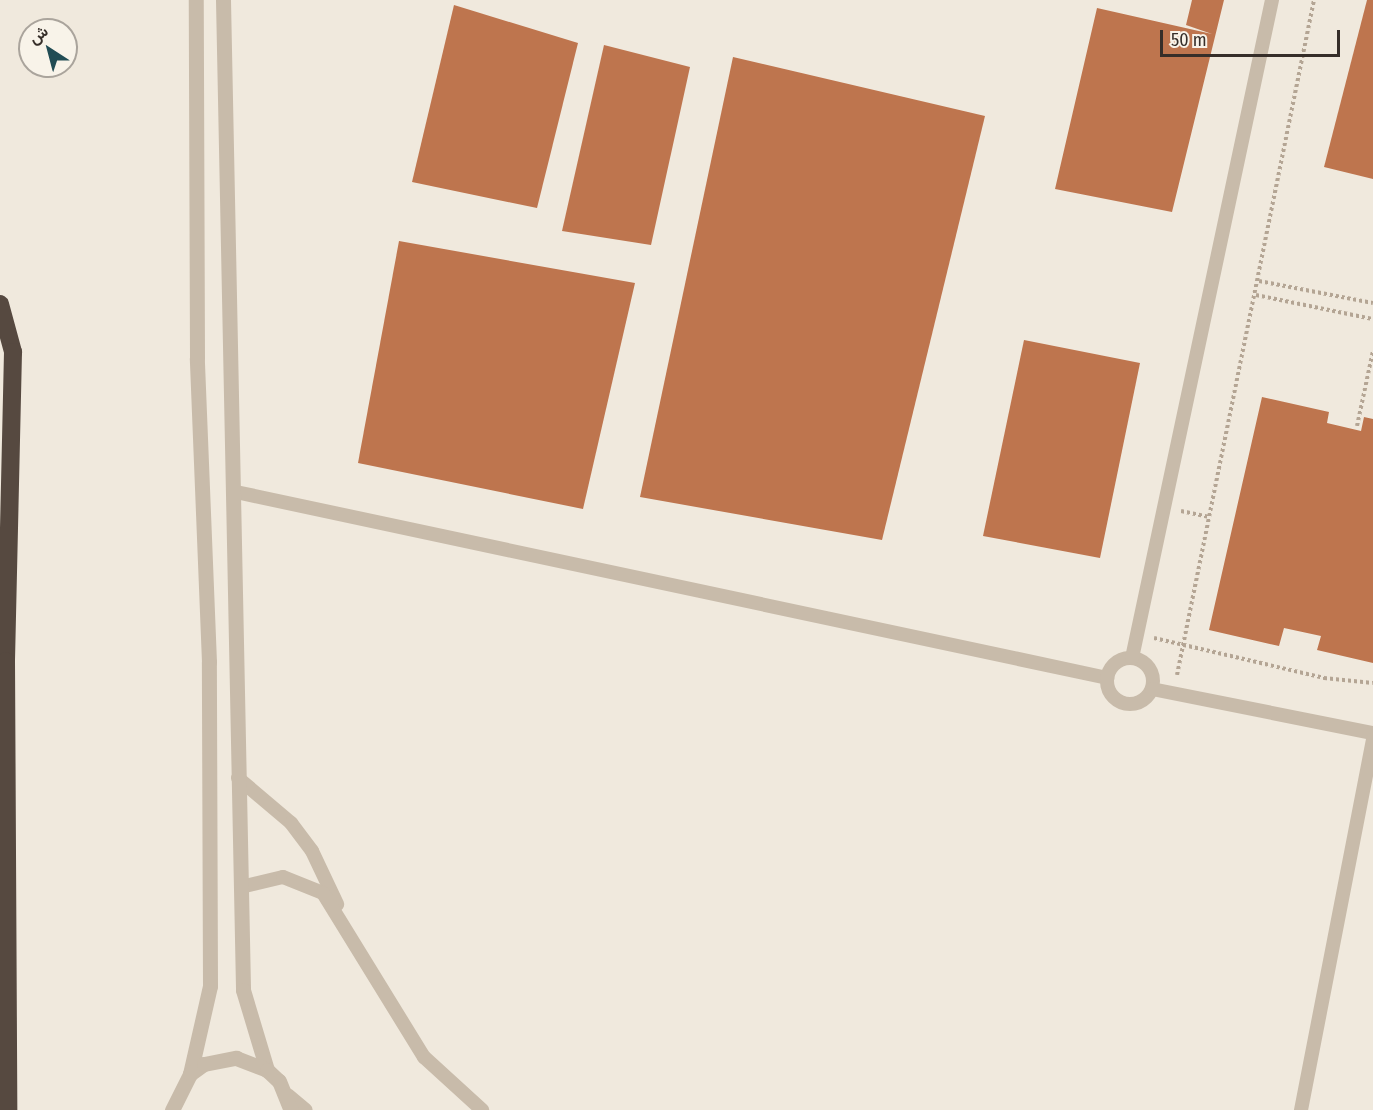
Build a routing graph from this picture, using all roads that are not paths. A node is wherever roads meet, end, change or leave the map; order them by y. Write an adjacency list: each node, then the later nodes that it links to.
1 (196, 0): 15 (street)
2 (223, 0): 5 (street)
3 (1272, 0): 6 (lane)
4 (0, 304): 17 (highway)
5 (236, 492): 7 (lane); 11 (street)
6 (1132, 658): 7 (lane); 8 (lane)
7 (1107, 678): 8 (lane)
8 (1152, 689): 9 (lane)
9 (1373, 733)
10 (1373, 740): 21 (lane)
11 (238, 778): 12 (street); 13 (lane)
12 (241, 887): 13 (lane); 14 (street)
13 (341, 915): 20 (lane)
14 (267, 1070): 15 (street); 16 (street)
15 (190, 1074): 18 (street)
16 (289, 1103): 19 (street)
17 (8, 1110)
18 (172, 1110)
19 (305, 1110)
20 (482, 1110)
21 (1301, 1110)

